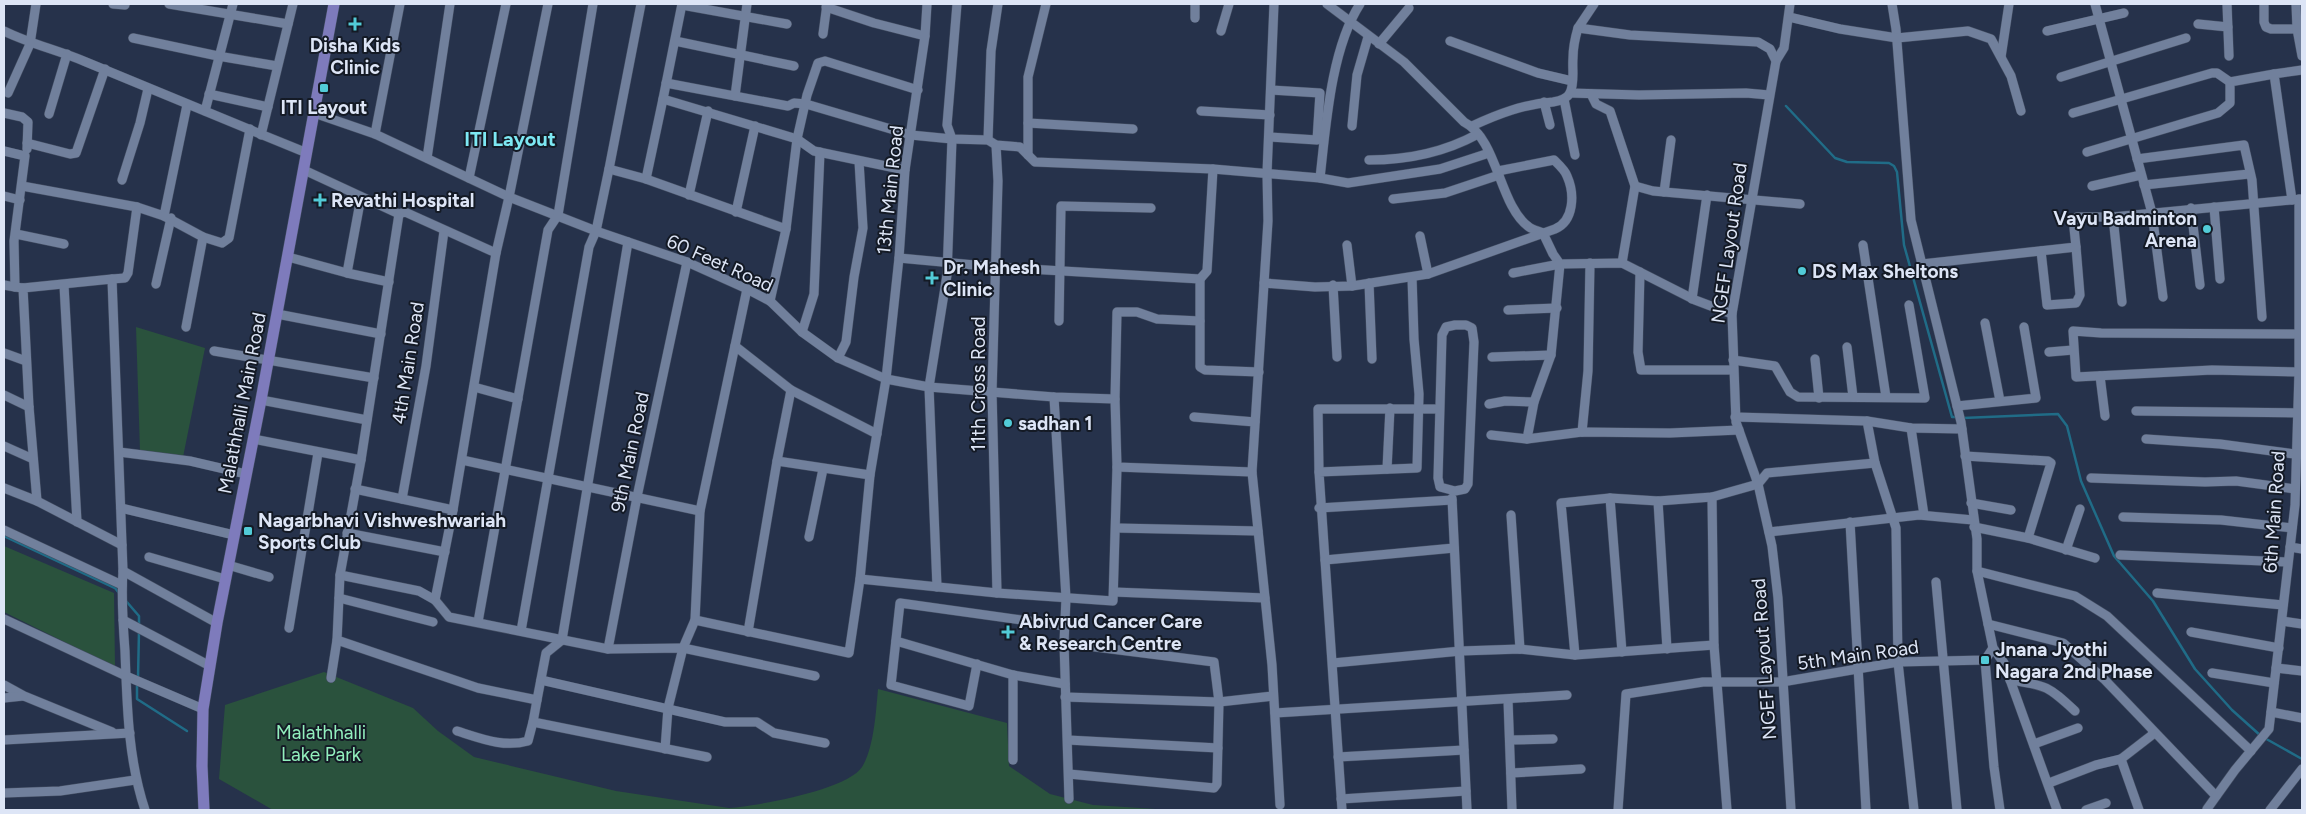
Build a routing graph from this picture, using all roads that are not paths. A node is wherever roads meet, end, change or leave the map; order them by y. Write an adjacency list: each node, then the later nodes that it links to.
1 (36, 4): 59 (street)
2 (113, 4): 32 (street)
3 (169, 4): 36 (street)
4 (233, 4): 36 (street)
5 (293, 4): 42 (street)
6 (334, 4): 98 (main road, Malathhalli Main Road)
7 (400, 4): 110 (street)
8 (450, 4): 127 (street)
9 (506, 4): 139 (street)
10 (548, 4): 152 (street)
11 (593, 4): 166 (street)
12 (641, 4): 131 (street)
13 (682, 4): 37 (street); 57 (street)
14 (747, 4): 37 (street)
15 (927, 4): 52 (street, 13th Main Road)
16 (957, 4): 114 (street)
17 (998, 4): 118 (street, 11th Cross Road)
18 (1046, 4): 102 (street)
19 (1195, 4): 39 (street)
20 (1229, 4): 49 (street)
21 (1274, 4): 80 (street)
22 (1327, 4): 41 (street)
23 (1360, 4): 41 (street)
24 (1594, 4): 46 (street)
25 (1790, 4): 38 (street, NGEF Layout Road)
26 (1892, 4): 55 (street)
27 (2010, 4): 66 (street)
28 (2095, 4): 40 (street)
29 (2227, 4): 45 (street)
30 (2264, 4): 47 (street)
31 (2296, 4): 47 (street)
32 (125, 5)
33 (827, 5): 51 (street); 52 (street)
34 (1409, 8): 60 (street)
35 (2124, 12): 40 (street)
36 (230, 14): 42 (street); 62 (street)
37 (746, 17): 43 (street); 63 (street)
38 (1788, 17): 55 (street); 67 (street, NGEF Layout Road)
39 (1195, 18)
40 (2099, 18): 50 (street); 68 (street)
41 (1349, 21): 53 (street); 140 (street)
42 (288, 24): 69 (street)
43 (787, 24)
44 (2198, 24): 45 (street)
45 (2228, 27): 64 (street)
46 (1578, 28): 67 (street); 75 (street)
47 (2299, 29): 65 (street)
48 (4, 31): 59 (street)
49 (1222, 31)
50 (2047, 31)
51 (823, 34)
52 (926, 36): 79 (street, 13th Main Road)
53 (1368, 36): 60 (street); 105 (street)
54 (133, 38): 62 (street)
55 (1897, 38): 66 (street); 191 (street)
56 (2186, 38): 68 (street)
57 (675, 41): 63 (street); 77 (street)
58 (1450, 41): 75 (street)
59 (30, 44): 61 (street); 81 (street)
60 (1379, 44): 108 (street)
61 (67, 54): 71 (street); 100 (street)
62 (218, 56): 69 (street); 82 (street)
63 (742, 56): 70 (street); 85 (street)
64 (2229, 56)
65 (2302, 56)
66 (2002, 57): 96 (street)
67 (1776, 61): 84 (street, NGEF Layout Road)
68 (2111, 62): 74 (street); 88 (street)
69 (277, 66): 92 (street)
70 (794, 66)
71 (105, 70): 78 (street); 117 (street)
72 (2302, 70): 73 (street)
73 (2274, 74): 76 (street); 155 (street, 6th Main Road)
74 (2061, 76)
75 (1572, 81): 86 (street)
76 (2230, 82): 88 (street); 115 (street)
77 (666, 84): 85 (street); 87 (street)
78 (148, 89): 91 (street); 142 (street)
79 (918, 90): 90 (street); 111 (street, 13th Main Road)
80 (1271, 90): 101 (street); 112 (street)
81 (8, 93)
82 (209, 94): 92 (street); 93 (street)
83 (1591, 94): 84 (street); 86 (street); 145 (street)
84 (1769, 95): 154 (street, NGEF Layout Road)
85 (735, 96): 90 (street)
86 (1567, 96): 89 (street); 125 (street)
87 (663, 99): 94 (street); 141 (street)
88 (2121, 101): 99 (street); 115 (street)
89 (1544, 102): 103 (street); 108 (street)
90 (806, 104): 111 (street); 113 (street)
91 (188, 106): 93 (street); 167 (street)
92 (268, 107): 109 (street)
93 (205, 111): 106 (street)
94 (708, 111): 104 (street); 148 (street)
95 (1201, 111): 101 (street)
96 (2021, 111)
97 (4, 113): 117 (street)
98 (314, 113): 110 (street, 60 Feet Road); 122 (main road, Malathhalli Main Road)
99 (2074, 113)
100 (49, 114)
101 (1270, 115): 112 (street)
102 (1028, 123): 107 (street); 124 (street)
103 (1550, 125)
104 (755, 126): 113 (street); 163 (street)
105 (1352, 126)
106 (250, 129): 109 (street); 174 (street)
107 (1133, 129)
108 (1475, 130): 123 (street); 129 (street)
109 (262, 134): 122 (street)
110 (375, 134): 127 (street, 60 Feet Road)
111 (911, 135): 114 (street); 134 (street, 13th Main Road)
112 (1269, 137): 135 (street)
113 (798, 139): 120 (street); 169 (street)
114 (952, 139): 118 (street); 187 (street)
115 (2132, 139): 121 (street); 128 (street)
116 (1671, 140): 147 (street)
117 (27, 143): 126 (street)
118 (992, 143): 124 (street); 192 (street, 11th Cross Road)
119 (4, 151): 126 (street)
120 (820, 152): 130 (street); 228 (street)
121 (2087, 152)
122 (307, 153): 133 (main road, Malathhalli Main Road)
123 (1489, 153): 136 (street); 140 (street)
124 (1028, 154): 132 (street)
125 (1576, 155)
126 (25, 156): 144 (street)
127 (427, 158): 139 (street, 60 Feet Road)
128 (2137, 159): 137 (street); 138 (street)
129 (1369, 160)
130 (858, 161): 134 (street); 240 (street)
131 (610, 169): 141 (street); 171 (street)
132 (1213, 169): 135 (street); 200 (street)
133 (304, 170): 151 (street); 184 (main road, Malathhalli Main Road)
134 (905, 170): 185 (street, 13th Main Road)
135 (1267, 173): 140 (street); 203 (street)
136 (1498, 173): 153 (street); 172 (street); 172 (street)
137 (2249, 174): 143 (street); 158 (street)
138 (2141, 175): 143 (street); 146 (street)
139 (469, 178): 152 (street, 60 Feet Road)
140 (1320, 178)
141 (646, 179): 148 (street)
142 (122, 180)
143 (2144, 185): 164 (street)
144 (22, 186): 156 (street); 160 (street)
145 (1635, 186): 147 (street); 189 (street)
146 (2092, 186)
147 (1664, 192): 149 (street)
148 (689, 195): 163 (street)
149 (1707, 195): 154 (street); 214 (street)
150 (4, 196): 156 (street)
151 (362, 197): 165 (street); 195 (street)
152 (510, 197): 166 (street, 60 Feet Road); 183 (street)
153 (1393, 199)
154 (1751, 199): 157 (street); 221 (street, NGEF Layout Road)
155 (2298, 199): 158 (street); 229 (street, 6th Main Road)
156 (20, 200): 175 (street)
157 (1800, 204)
158 (2255, 205): 159 (street); 222 (street)
159 (2214, 206): 162 (street); 201 (street)
160 (137, 207): 167 (street); 199 (street)
161 (1151, 208): 193 (street)
162 (2191, 208): 164 (street); 210 (street)
163 (736, 212): 169 (street)
164 (2152, 213): 168 (street); 213 (street)
165 (400, 214): 170 (street); 202 (street)
166 (558, 216): 171 (street, 60 Feet Road); 261 (street)
167 (168, 217): 174 (street); 205 (street)
168 (2113, 217): 181 (street); 216 (street)
169 (786, 229): 215 (street)
170 (444, 231): 183 (street); 317 (street, 4th Main Road)
171 (596, 231): 177 (street, 60 Feet Road); 306 (street)
172 (1544, 233): 190 (street); 197 (street)
173 (1420, 236): 197 (street)
174 (203, 237): 226 (street)
175 (15, 238): 176 (street); 178 (street); 211 (street)
176 (4, 239)
177 (628, 242): 186 (street, 60 Feet Road); 309 (street)
178 (64, 244)
179 (1347, 245): 209 (street)
180 (1863, 245): 257 (street)
181 (2076, 247): 182 (street); 182 (street)
182 (2040, 251): 191 (street)
183 (496, 253): 252 (street)
184 (288, 257): 195 (street); 220 (main road, Malathhalli Main Road)
185 (900, 258): 187 (street); 251 (street, 13th Main Road)
186 (687, 262): 212 (street, 60 Feet Road); 314 (street, 9th Main Road)
187 (948, 262): 192 (street); 253 (street)
188 (1590, 263): 189 (street); 190 (street); 282 (street)
189 (1622, 263): 194 (street)
190 (1560, 264): 196 (street); 218 (street)
191 (1922, 264): 276 (street)
192 (996, 267): 193 (street); 255 (street, 11th Cross Road)
193 (1059, 270): 200 (street); 223 (street)
194 (1640, 272): 214 (street); 246 (street)
195 (347, 273): 202 (street)
196 (1512, 273)
197 (1428, 274): 198 (street)
198 (1412, 277): 204 (street); 270 (street)
199 (112, 279): 208 (street); 289 (street)
200 (1200, 279): 224 (street)
201 (2220, 279)
202 (389, 282): 230 (street)
203 (1264, 283): 207 (street); 247 (street)
204 (1370, 283): 209 (street); 241 (street)
205 (156, 284)
206 (4, 285): 211 (street)
207 (1333, 285): 209 (street); 238 (street)
208 (64, 286): 211 (street); 332 (street)
209 (1352, 286)
210 (2200, 286)
211 (19, 288): 245 (street)
212 (747, 288): 215 (street, 60 Feet Road); 231 (street)
213 (2162, 297)
214 (1692, 299): 221 (street)
215 (770, 301): 228 (street, 60 Feet Road)
216 (2122, 302)
217 (1909, 305): 257 (street)
218 (1557, 308): 219 (street); 237 (street)
219 (1508, 310)
220 (277, 314): 230 (street); 243 (main road, Malathhalli Main Road)
221 (1732, 314): 244 (street, NGEF Layout Road)
222 (2262, 317)
223 (1059, 321)
224 (1200, 321): 247 (street); 262 (street)
225 (1985, 323): 264 (street)
226 (186, 327)
227 (2024, 327): 264 (street)
228 (802, 332): 240 (street, 60 Feet Road)
229 (2300, 333): 233 (street); 248 (street, 6th Main Road)
230 (381, 334): 250 (street)
231 (735, 346): 254 (street); 327 (street)
232 (1847, 347): 259 (street)
233 (2073, 350): 235 (street); 249 (street)
234 (214, 351): 243 (street)
235 (2049, 352)
236 (4, 353): 245 (street)
237 (1550, 355): 239 (street); 265 (street)
238 (1337, 357)
239 (1492, 357)
240 (838, 358): 251 (street, 60 Feet Road)
241 (1372, 359)
242 (1814, 359): 260 (street)
243 (268, 360): 250 (street); 263 (main road, Malathhalli Main Road)
244 (1733, 360): 246 (street, NGEF Layout Road); 260 (street)
245 (26, 361): 267 (street)
246 (1733, 370): 275 (street, NGEF Layout Road)
247 (1259, 372): 279 (street)
248 (2301, 372): 249 (street); 272 (street, 6th Main Road)
249 (2100, 376): 273 (street)
250 (374, 378): 277 (street)
251 (886, 379): 253 (street, 60 Feet Road); 283 (street, 13th Main Road)
252 (474, 387): 261 (street); 295 (street)
253 (929, 387): 255 (street, 60 Feet Road); 363 (street)
254 (791, 390): 283 (street); 296 (street)
255 (992, 392): 258 (street, 60 Feet Road); 366 (street, 11th Cross Road)
256 (4, 395): 267 (street)
257 (1886, 396): 259 (street)
258 (1054, 397): 262 (street, 60 Feet Road); 369 (street)
259 (1853, 397): 260 (street)
260 (1819, 398)
261 (518, 399): 299 (street)
262 (1115, 399): 298 (street)
263 (261, 400): 277 (street); 285 (main road, Malathhalli Main Road)
264 (2000, 401): 276 (street)
265 (1534, 402): 266 (street); 286 (street)
266 (1489, 404)
267 (29, 407): 293 (street)
268 (1390, 408): 270 (street); 301 (street); 303 (street)
269 (1435, 409): 270 (street)
270 (1419, 410): 301 (street)
271 (2136, 411): 272 (street)
272 (2300, 413): 291 (street, 6th Main Road)
273 (2105, 416)
274 (1194, 417): 279 (street)
275 (1735, 417): 278 (street); 281 (street, NGEF Layout Road)
276 (1960, 417): 280 (street); 292 (street)
277 (367, 420): 294 (street)
278 (1867, 421): 280 (street); 297 (street)
279 (1255, 422): 302 (street)
280 (1911, 428): 329 (street)
281 (1739, 430): 282 (street); 308 (street, NGEF Layout Road)
282 (1582, 432): 286 (street)
283 (877, 434): 305 (street, 13th Main Road)
284 (1491, 435): 286 (street)
285 (253, 439): 290 (street); 304 (main road, Malathhalli Main Road)
286 (1527, 439)
287 (2146, 439): 291 (street)
288 (4, 446): 293 (street)
289 (119, 452): 304 (street); 322 (street)
290 (318, 453): 294 (street); 384 (street)
291 (2299, 454): 311 (street, 6th Main Road)
292 (1965, 456): 320 (street); 343 (street)
293 (33, 459): 318 (street)
294 (361, 460): 312 (street)
295 (462, 460): 299 (street); 325 (street)
296 (777, 461): 300 (street); 387 (street)
297 (1875, 463): 308 (street); 330 (street)
298 (1117, 466): 302 (street); 335 (street)
299 (506, 468): 306 (street); 378 (street)
300 (823, 469): 305 (street); 342 (street)
301 (1387, 469): 303 (street)
302 (1252, 472): 338 (street)
303 (1319, 472): 323 (street)
304 (246, 474): 341 (main road, Malathhalli Main Road)
305 (870, 475): 361 (street, 13th Main Road)
306 (549, 477): 309 (street); 386 (street)
307 (2091, 478): 311 (street)
308 (1758, 484): 315 (street); 339 (street, NGEF Layout Road)
309 (588, 486): 314 (street); 390 (street)
310 (4, 488): 318 (street)
311 (2295, 489): 321 (street, 6th Main Road)
312 (355, 490): 317 (street); 340 (street)
313 (1453, 496): 313 (street); 323 (street); 345 (street)
314 (637, 497): 327 (street); 397 (street, 9th Main Road)
315 (1712, 497): 319 (street); 393 (street)
316 (1610, 498): 319 (street); 401 (street); 402 (street)
317 (402, 499): 325 (street)
318 (37, 501): 332 (street)
319 (1658, 501): 399 (street)
320 (1971, 503): 326 (street); 334 (street)
321 (2298, 505): 336 (street, 6th Main Road)
322 (121, 508): 341 (street); 344 (street)
323 (1320, 508): 353 (street)
324 (2080, 509): 347 (street)
325 (453, 510): 349 (street)
326 (2011, 510)
327 (700, 511): 375 (street)
328 (1511, 515): 398 (street)
329 (1924, 515): 330 (street); 334 (street)
330 (1893, 517): 333 (street); 405 (street)
331 (2123, 517): 336 (street)
332 (77, 522): 344 (street)
333 (1850, 522): 339 (street); 410 (street)
334 (1974, 524): 343 (street); 357 (street)
335 (1116, 528): 338 (street); 365 (street)
336 (2292, 528): 346 (street, 6th Main Road)
337 (4, 530): 364 (street)
338 (1258, 530): 370 (street)
339 (1769, 532): 419 (street, NGEF Layout Road)
340 (347, 533): 349 (street); 358 (street)
341 (234, 535): 355 (main road, Malathhalli Main Road)
342 (809, 537)
343 (2028, 538): 347 (street)
344 (122, 545): 356 (street)
345 (1454, 548): 353 (street); 400 (street)
346 (2290, 548): 348 (street); 354 (street, 6th Main Road)
347 (2066, 550): 352 (street)
348 (2302, 550)
349 (445, 552): 371 (street)
350 (2120, 555): 354 (street)
351 (149, 557): 360 (street)
352 (2095, 558)
353 (1325, 560): 406 (street)
354 (2287, 562): 372 (street, 6th Main Road)
355 (228, 565): 359 (street); 360 (main road, Malathhalli Main Road)
356 (123, 571): 364 (street); 379 (street)
357 (1977, 571): 381 (street); 455 (street)
358 (340, 575): 368 (street); 371 (street)
359 (269, 577)
360 (225, 579): 379 (main road, Malathhalli Main Road)
361 (860, 579): 363 (street); 387 (street, 13th Main Road)
362 (1936, 582): 404 (street)
363 (937, 587): 366 (street)
364 (122, 588): 374 (street)
365 (1114, 592): 369 (street); 370 (street)
366 (997, 593): 369 (street)
367 (2157, 593): 372 (street)
368 (339, 598): 377 (street); 389 (street)
369 (1066, 598): 383 (street)
370 (1265, 598): 426 (street)
371 (435, 600): 378 (street)
372 (2282, 605): 376 (street, 6th Main Road)
373 (4, 619): 380 (street)
374 (123, 620): 408 (street); 414 (street)
375 (695, 620): 387 (street); 394 (street)
376 (2282, 621): 382 (street); 396 (street, 6th Main Road)
377 (433, 622)
378 (478, 622): 386 (street)
379 (217, 623): 408 (main road, Malathhalli Main Road)
380 (14, 624): 385 (street); 414 (street)
381 (1988, 624): 395 (street); 443 (street)
382 (2302, 624)
383 (1064, 626): 391 (street); 392 (street)
384 (289, 628)
385 (4, 630)
386 (521, 631): 390 (street)
387 (748, 632)
388 (2191, 632): 396 (street)
389 (336, 640): 416 (street); 429 (street)
390 (562, 640): 397 (street); 417 (street)
391 (896, 641): 407 (street); 407 (street)
392 (1064, 643): 422 (street); 431 (street)
393 (1714, 645): 399 (street); 420 (street)
394 (683, 648): 397 (street); 415 (street); 433 (street)
395 (1993, 648): 403 (street); 418 (street)
396 (2279, 648): 409 (street, 6th Main Road)
397 (608, 649)
398 (1520, 649): 400 (street); 402 (street)
399 (1667, 649): 401 (street)
400 (1461, 651): 406 (street); 432 (street)
401 (1622, 652): 402 (street)
402 (1575, 655)
403 (1985, 660): 404 (street, 5th Main Road); 485 (street)
404 (1944, 661): 405 (street, 5th Main Road); 484 (street)
405 (1898, 662): 410 (street, 5th Main Road); 483 (street)
406 (1333, 663): 435 (street)
407 (977, 664): 413 (street)
408 (210, 666): 434 (main road, Malathhalli Main Road)
409 (2276, 668): 411 (street); 421 (street, 6th Main Road)
410 (1860, 669): 419 (street, 5th Main Road); 482 (street)
411 (2302, 671)
412 (2212, 673): 421 (street)
413 (1013, 675): 422 (street); 459 (street)
414 (126, 676): 434 (street); 445 (street)
415 (815, 676)
416 (331, 678)
417 (541, 680): 429 (street); 433 (street)
418 (2010, 680): 436 (street); 451 (street)
419 (1782, 682): 420 (street, 5th Main Road); 481 (street, NGEF Layout Road)
420 (1718, 683): 479 (street, 5th Main Road); 480 (street)
421 (2274, 683): 437 (street, 6th Main Road)
422 (1065, 684): 427 (street)
423 (4, 685): 425 (street)
424 (1567, 695): 430 (street)
425 (24, 696): 428 (street); 444 (street)
426 (1274, 696): 431 (street); 438 (street)
427 (1065, 697): 431 (street); 448 (street)
428 (4, 698)
429 (537, 700): 440 (street)
430 (1508, 700): 432 (street); 449 (street)
431 (1218, 702): 452 (street)
432 (1463, 702): 435 (street); 454 (street)
433 (668, 708): 450 (street); 453 (street)
434 (203, 709): 475 (main road, Malathhalli Main Road)
435 (1336, 710): 438 (street); 457 (street)
436 (2075, 711)
437 (2271, 712): 439 (street); 455 (street, 6th Main Road)
438 (1274, 713): 472 (street)
439 (2302, 718)
440 (533, 722): 442 (street); 453 (street)
441 (2078, 728): 451 (street)
442 (457, 730)
443 (2152, 731): 458 (street); 468 (street)
444 (115, 733): 445 (street); 447 (street)
445 (130, 733): 464 (street)
446 (1553, 739): 449 (street)
447 (4, 740)
448 (1068, 740): 452 (street); 463 (street)
449 (1510, 740): 462 (street)
450 (825, 742)
451 (2034, 744): 465 (street)
452 (1218, 748): 463 (street)
453 (665, 749): 456 (street)
454 (1464, 750): 457 (street); 466 (street)
455 (2251, 750): 468 (street, 6th Main Road)
456 (707, 757)
457 (1338, 757): 470 (street)
458 (2121, 758): 465 (street); 488 (street)
459 (1013, 760)
460 (1581, 769): 462 (street)
461 (2301, 771): 489 (street)
462 (1511, 773): 478 (street)
463 (1069, 774): 469 (street)
464 (135, 780): 467 (street); 474 (street)
465 (2049, 783): 486 (street)
466 (1466, 791): 470 (street); 477 (street)
467 (4, 793)
468 (2216, 796): 473 (street, 6th Main Road)
469 (1069, 799)
470 (1341, 799): 476 (street)
471 (2106, 803): 487 (street)
472 (1280, 805)
473 (2207, 809)
474 (145, 810)
475 (204, 810)
476 (1342, 810)
477 (1467, 810)
478 (1512, 810)
479 (1618, 810)
480 (1727, 810)
481 (1790, 810)
482 (1866, 810)
483 (1914, 810)
484 (1957, 810)
485 (2000, 810)
486 (2057, 810)
487 (2086, 810)
488 (2139, 810)
489 (2270, 810)

